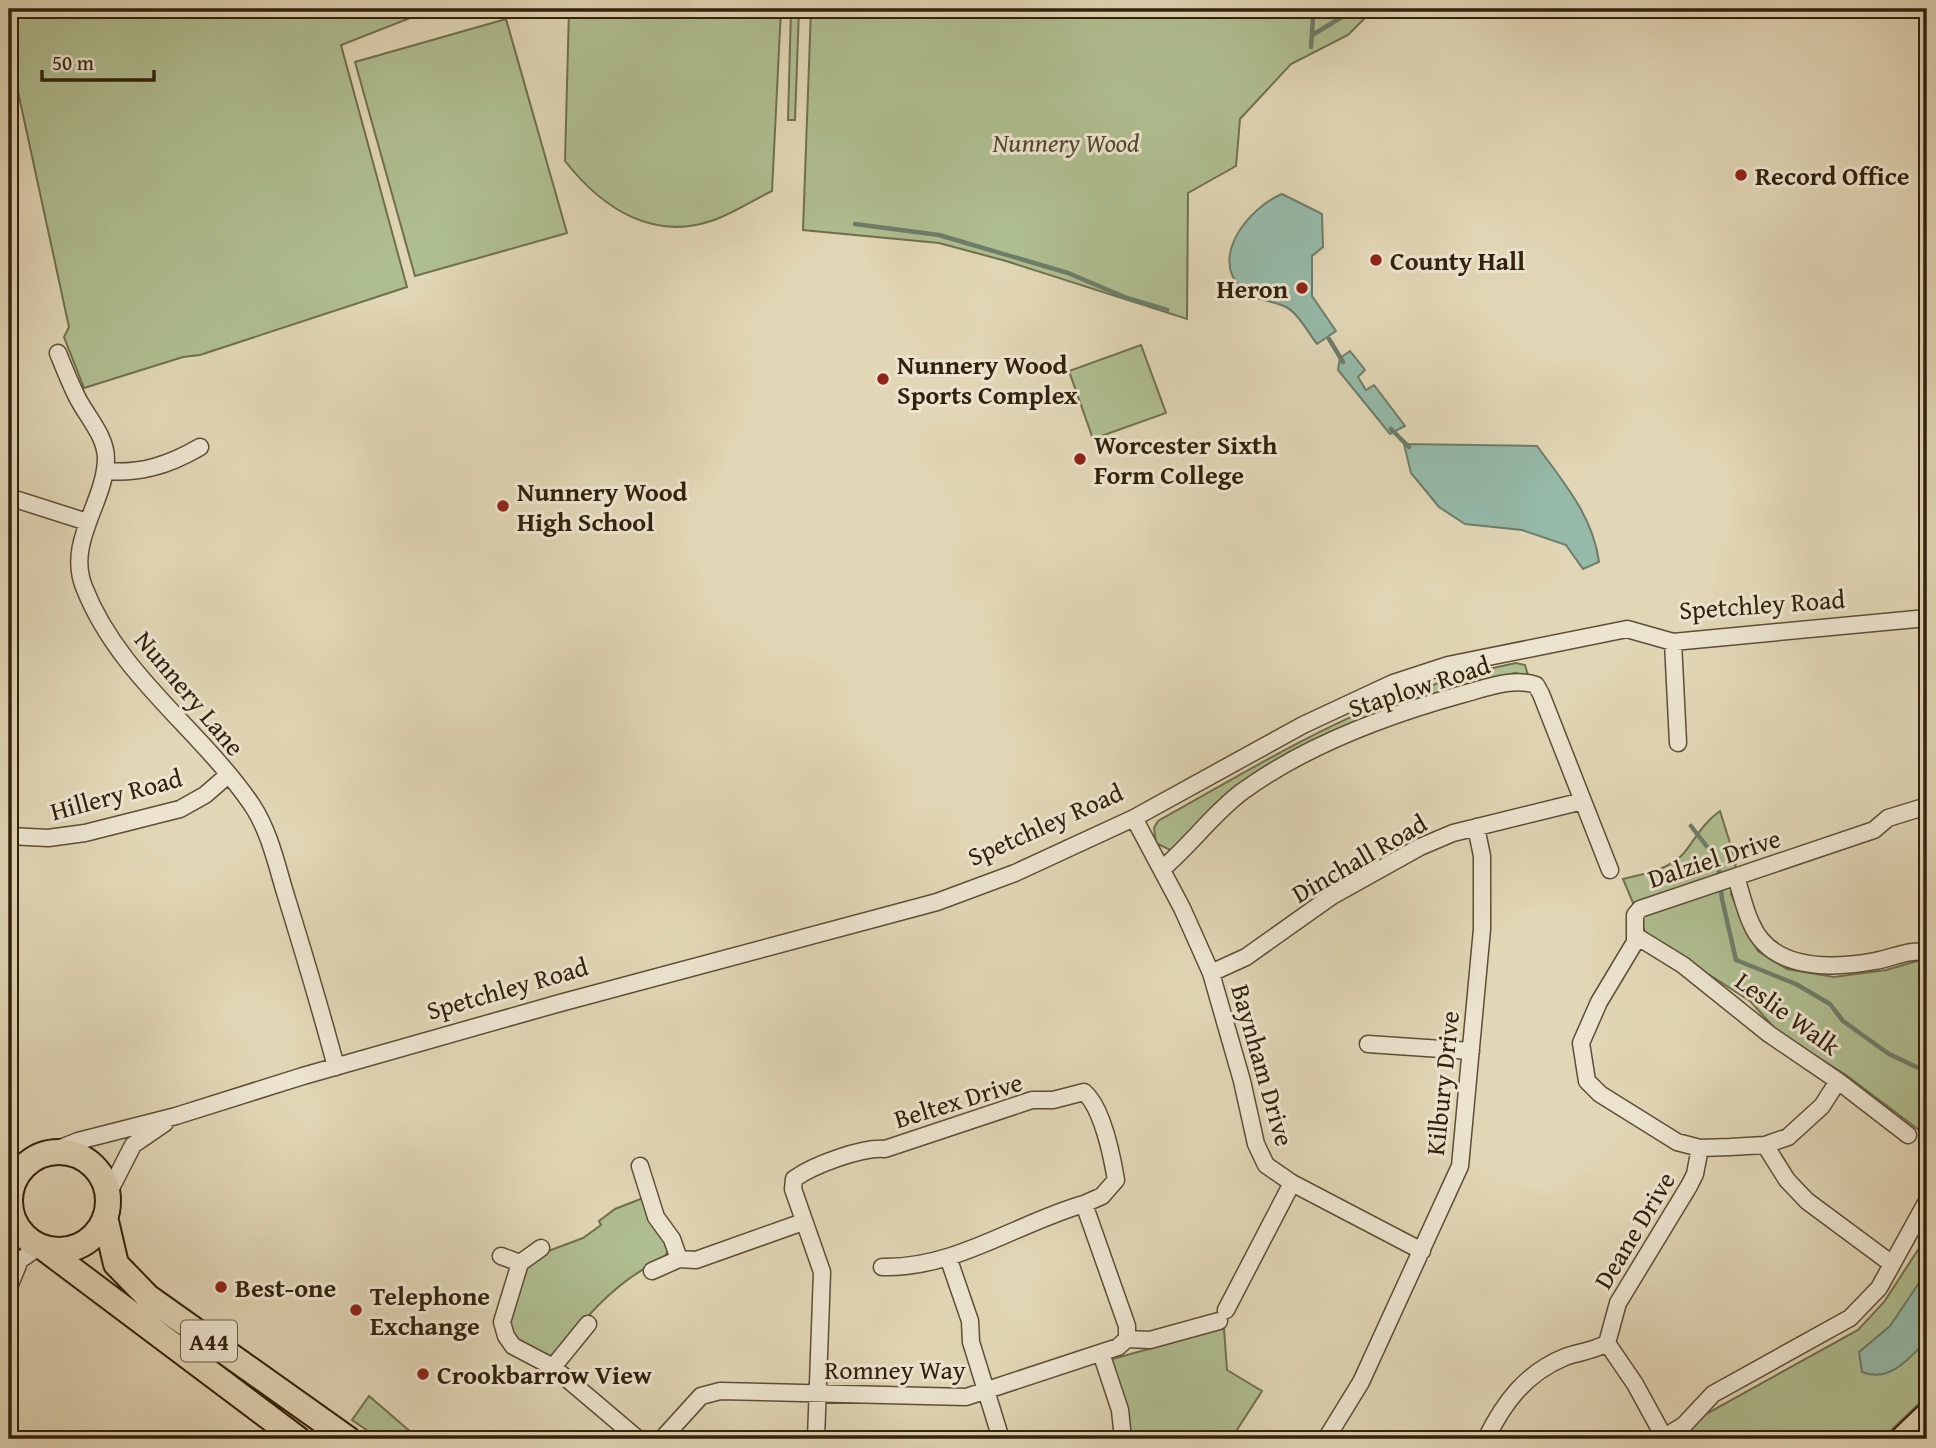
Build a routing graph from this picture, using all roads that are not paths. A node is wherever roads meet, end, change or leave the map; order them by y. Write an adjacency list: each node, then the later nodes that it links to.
1 (58, 353): 3 (street, Nunnery Lane)
2 (200, 447): 3 (street)
3 (105, 471): 5 (street, Nunnery Lane)
4 (9, 497): 5 (street)
5 (87, 522): 9 (street, Nunnery Lane)
6 (1927, 618): 7 (street, Spetchley Road)
7 (1673, 642): 8 (street); 12 (street, Spetchley Road)
8 (1678, 743)
9 (228, 775): 14 (street, Hillery Road); 23 (street, Nunnery Lane)
10 (1583, 801): 13 (street, Dinchall Road); 15 (street, Staplow Road); 16 (street, Staplow Road)
11 (1927, 806): 17 (street, Dalziel Drive)
12 (1134, 818): 15 (street, Baynham Drive); 23 (street, Spetchley Road)
13 (1476, 828): 20 (street, Dinchall Road); 22 (street, Kilbury Drive)
14 (9, 836)
15 (1161, 869): 20 (street, Baynham Drive)
16 (1610, 870)
17 (1733, 877): 18 (street, Dalziel Drive); 19 (street)
18 (1636, 936): 24 (street, Leslie Walk); 28 (street, Dalziel Drive)
19 (1927, 952)
20 (1211, 973): 31 (street, Baynham Drive)
21 (1368, 1044): 22 (street)
22 (1471, 1051): 39 (street, Kilbury Drive)
23 (336, 1066): 25 (street, Spetchley Road)
24 (1838, 1081): 26 (street, Leslie Walk); 27 (street, Dalziel Drive)
25 (176, 1116): 29 (street, Spetchley Road); 34 (street, Spetchley Road)
26 (1908, 1135)
27 (1765, 1145): 28 (street, Dalziel Drive); 44 (street)
28 (1700, 1148): 50 (street, Deane Drive)
29 (29, 1159): 34 (main road, A44); 37 (main road, A44)
30 (640, 1166): 42 (street)
31 (1292, 1183): 39 (street, Baynham Drive); 49 (street, Romney Way)
32 (1927, 1201): 44 (street)
33 (1084, 1204): 35 (street, Beltex Drive); 41 (street); 49 (street)
34 (106, 1205): 37 (main road, A44); 58 (main road, A44)
35 (803, 1223): 42 (street); 54 (street, Beltex Drive)
36 (9, 1235): 37 (main road, A44)
37 (39, 1247): 47 (street); 57 (main road, A44)
38 (541, 1248): 43 (street)
39 (1422, 1251): 64 (street, Kilbury Drive)
40 (501, 1256): 43 (street)
41 (948, 1257): 45 (street); 53 (street)
42 (679, 1259): 46 (street)
43 (520, 1263): 52 (street)
44 (1892, 1264): 56 (street)
45 (882, 1267)
46 (652, 1270)
47 (9, 1287)
48 (587, 1324): 52 (street)
49 (1127, 1339): 51 (street, Romney Way)
50 (1606, 1343): 56 (street); 65 (street)
51 (1101, 1353): 53 (street, Romney Way); 63 (street)
52 (553, 1367): 59 (street)
53 (987, 1391): 54 (street, Romney Way); 62 (street)
54 (818, 1394): 60 (street, Romney Way); 61 (street, Beltex Drive)
55 (1927, 1417): 66 (highway)
56 (1662, 1438)
57 (298, 1439)
58 (348, 1439)
59 (638, 1439)
60 (662, 1439)
61 (816, 1439)
62 (1002, 1439)
63 (1123, 1439)
64 (1326, 1439)
65 (1486, 1439)
66 (1904, 1439)

